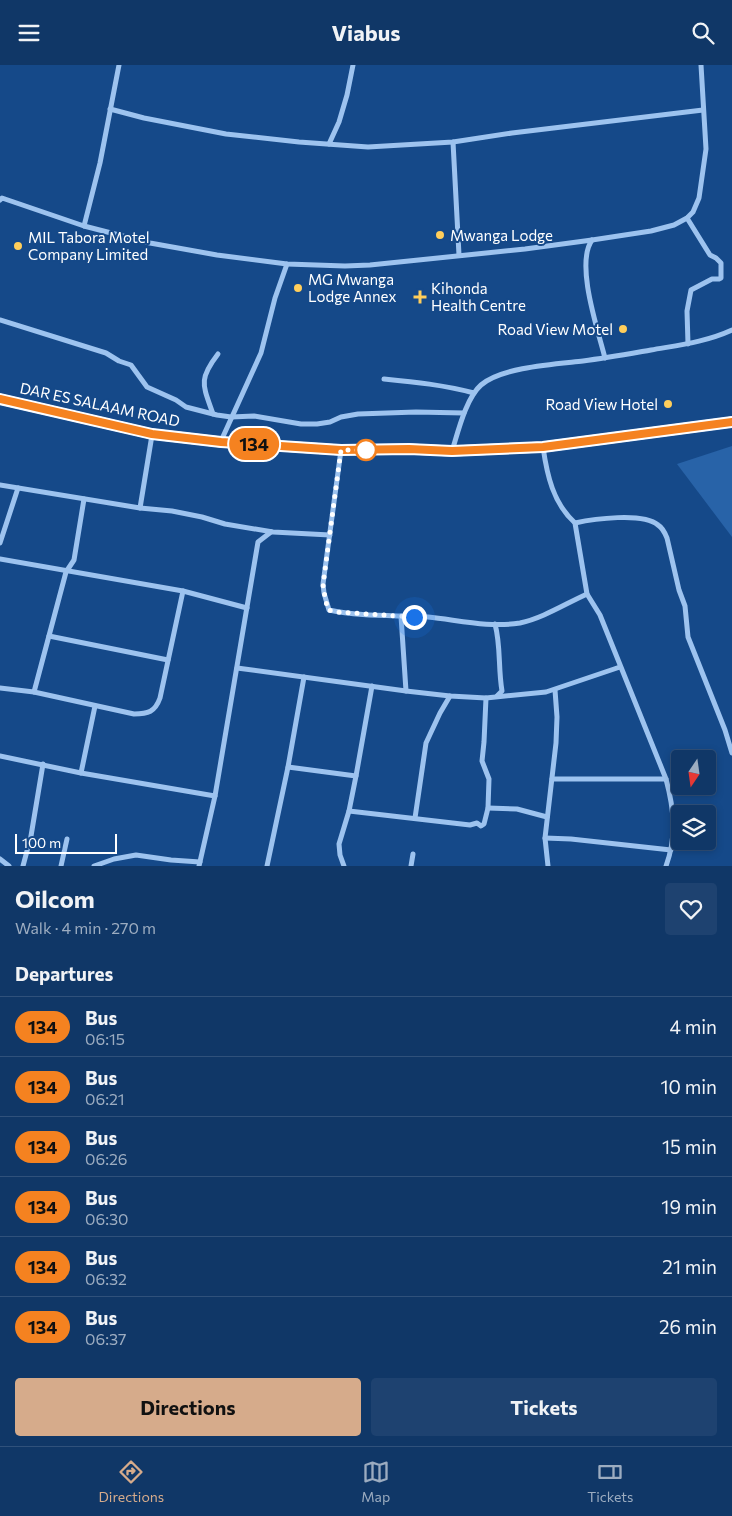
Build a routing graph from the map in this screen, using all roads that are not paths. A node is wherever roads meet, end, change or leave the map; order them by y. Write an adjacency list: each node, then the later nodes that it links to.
1 (119, 65): 4 (street)
2 (353, 65): 7 (street)
3 (701, 65): 5 (street)
4 (110, 109): 7 (street); 10 (street)
5 (703, 110): 6 (street); 9 (street)
6 (453, 142): 7 (street); 12 (street)
7 (329, 144)
8 (0, 200): 10 (street)
9 (687, 218): 11 (street); 16 (street)
10 (84, 226): 13 (street)
11 (592, 240): 12 (street); 18 (street)
12 (459, 255): 13 (street)
13 (287, 264): 24 (street)
14 (0, 320): 23 (street)
15 (732, 331): 16 (street)
16 (688, 344): 18 (street)
17 (218, 355): 23 (street)
18 (605, 358): 20 (street)
19 (384, 379): 20 (street)
20 (474, 393): 22 (street)
21 (0, 399): 26 (highway, DAR ES SALAAM ROAD)
22 (464, 413): 24 (street); 30 (street)
23 (213, 414): 24 (street)
24 (232, 417): 27 (street)
25 (732, 422): 28 (highway, DAR ES SALAAM ROAD)
26 (152, 434): 27 (highway, DAR ES SALAAM ROAD); 34 (street)
27 (221, 442): 29 (highway, DAR ES SALAAM ROAD)
28 (543, 447): 30 (highway, DAR ES SALAAM ROAD); 35 (street)
29 (341, 450): 30 (highway, DAR ES SALAAM ROAD); 37 (street)
30 (452, 451)
31 (0, 485): 32 (street)
32 (18, 488): 33 (street); 38 (street)
33 (84, 499): 34 (street); 40 (street)
34 (140, 508): 36 (street)
35 (575, 523): 42 (street); 60 (street)
36 (271, 531): 37 (street); 43 (street)
37 (330, 535): 44 (street)
38 (0, 543)
39 (0, 559): 40 (street)
40 (66, 572): 41 (street); 46 (street)
41 (184, 591): 43 (street); 47 (street)
42 (586, 594): 45 (street); 48 (street)
43 (247, 608): 49 (street)
44 (402, 616): 45 (street); 54 (street)
45 (495, 624): 58 (street)
46 (49, 636): 47 (street); 55 (street)
47 (168, 660): 59 (street)
48 (620, 667): 53 (street); 67 (street)
49 (237, 668): 50 (street); 68 (street)
50 (304, 677): 51 (street); 63 (street)
51 (372, 686): 54 (street); 65 (street)
52 (0, 688): 55 (street)
53 (555, 690): 58 (street); 66 (street)
54 (406, 691): 56 (street)
55 (34, 692): 59 (street)
56 (450, 696): 57 (street); 73 (street)
57 (486, 697): 58 (street); 70 (street)
58 (497, 697)
59 (95, 706): 64 (street)
60 (732, 753)
61 (0, 755): 62 (street)
62 (43, 764): 64 (street); 81 (street)
63 (288, 767): 65 (street); 84 (street)
64 (81, 773): 68 (street)
65 (356, 776): 71 (street)
66 (552, 779): 67 (street); 72 (street)
67 (666, 779): 69 (street)
68 (215, 796): 79 (street)
69 (672, 805)
70 (488, 808): 72 (street); 73 (street)
71 (349, 811): 73 (street); 85 (street)
72 (547, 817): 74 (street)
73 (415, 819)
74 (545, 838): 76 (street); 87 (street)
75 (67, 839): 82 (street)
76 (671, 850): 88 (street)
77 (413, 854): 86 (street)
78 (0, 859): 80 (street)
79 (200, 864): 83 (street)
80 (10, 866)
81 (23, 866)
82 (60, 866)
83 (94, 866)
84 (267, 866)
85 (344, 866)
86 (411, 866)
87 (548, 866)
88 (666, 866)

